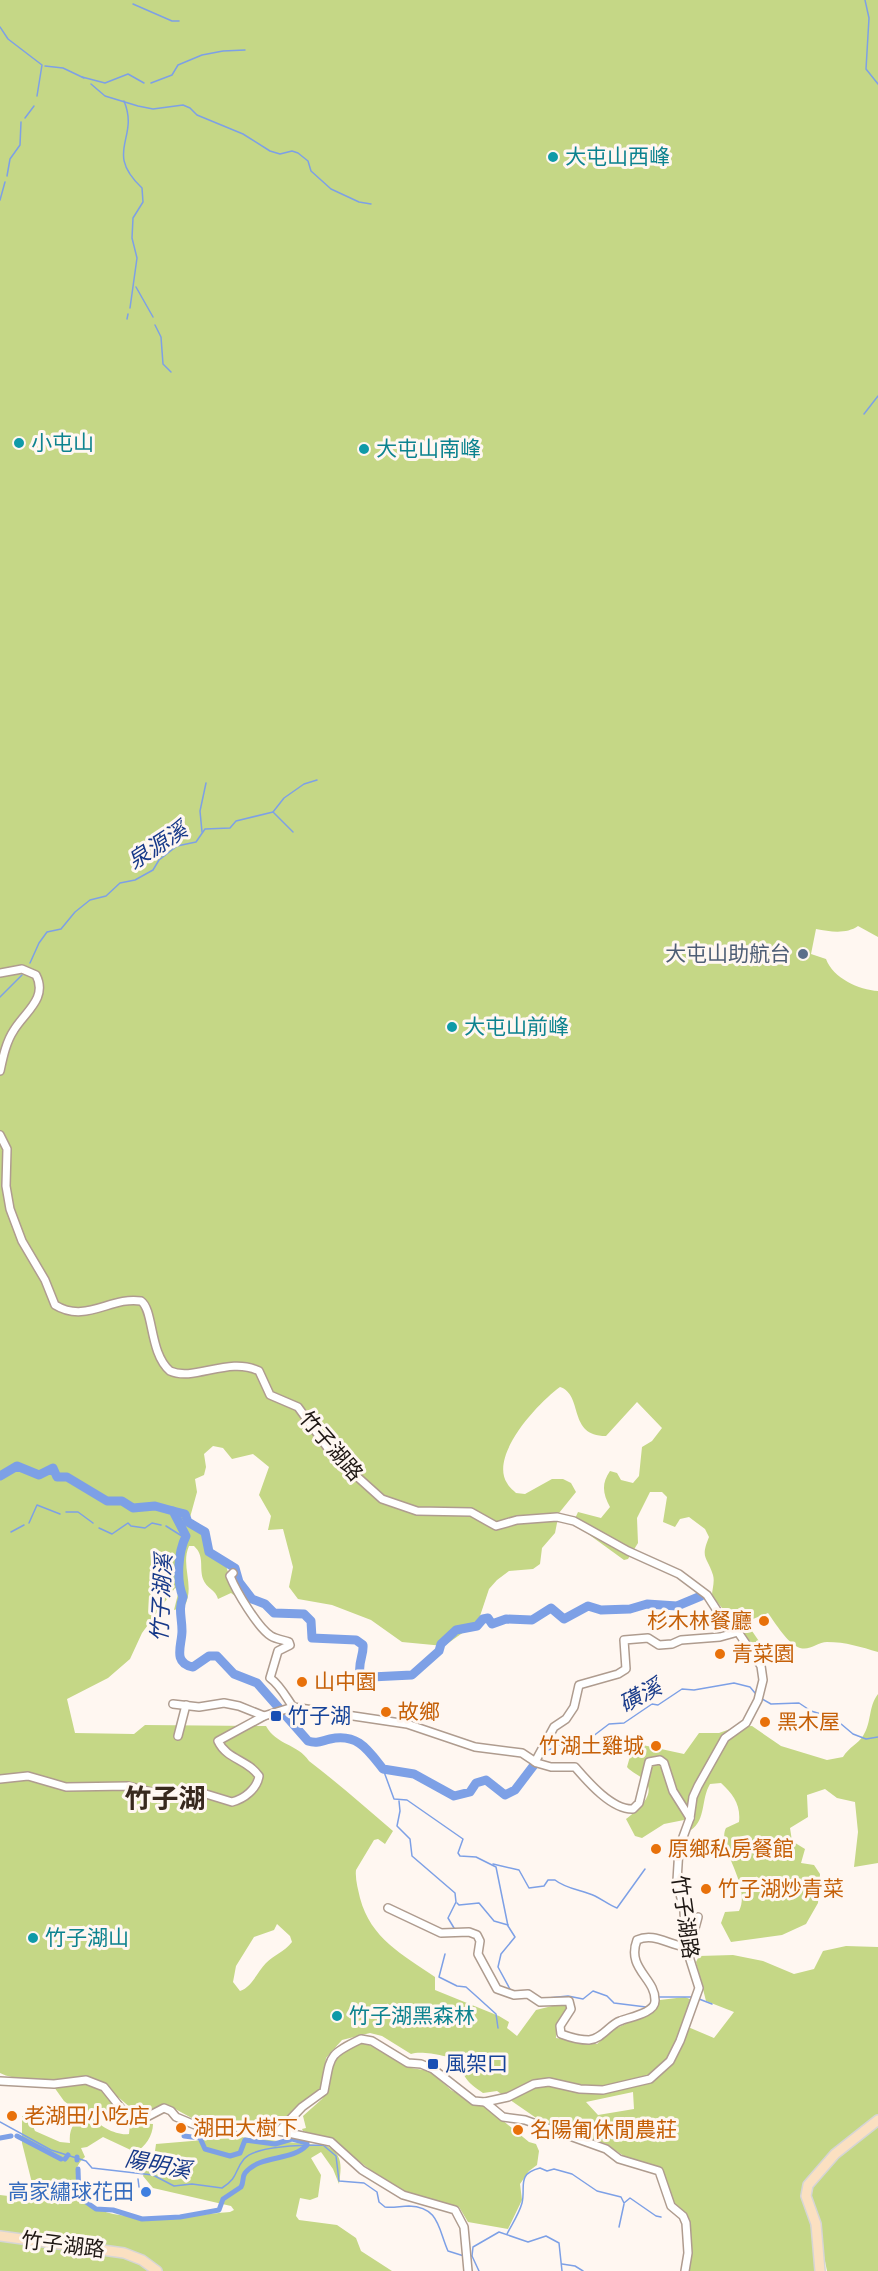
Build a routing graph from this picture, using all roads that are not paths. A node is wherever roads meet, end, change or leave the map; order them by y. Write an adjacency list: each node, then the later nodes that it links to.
1 (0, 973): 2 (street)
2 (0, 1071)
3 (0, 1135): 5 (street, 竹子湖路)
4 (234, 1573): 8 (street)
5 (738, 1632): 11 (street); 13 (street, 竹子湖路)
6 (172, 1704): 7 (street)
7 (186, 1705): 9 (street); 10 (street)
8 (293, 1707): 9 (street); 11 (street)
9 (264, 1716): 12 (street)
10 (178, 1736)
11 (535, 1762): 13 (street)
12 (0, 1779)
13 (690, 1818): 16 (street, 竹子湖路)
14 (388, 1908): 16 (street)
15 (698, 1917): 16 (street)
16 (686, 1947): 18 (street, 竹子湖路)
17 (0, 2081): 20 (street)
18 (485, 2102): 20 (street); 24 (street)
19 (878, 2120): 25 (main road)
20 (279, 2130): 23 (street)
21 (0, 2236): 22 (main road, 竹子湖路)
22 (157, 2271)
23 (468, 2271)
24 (685, 2271)
25 (820, 2271)

